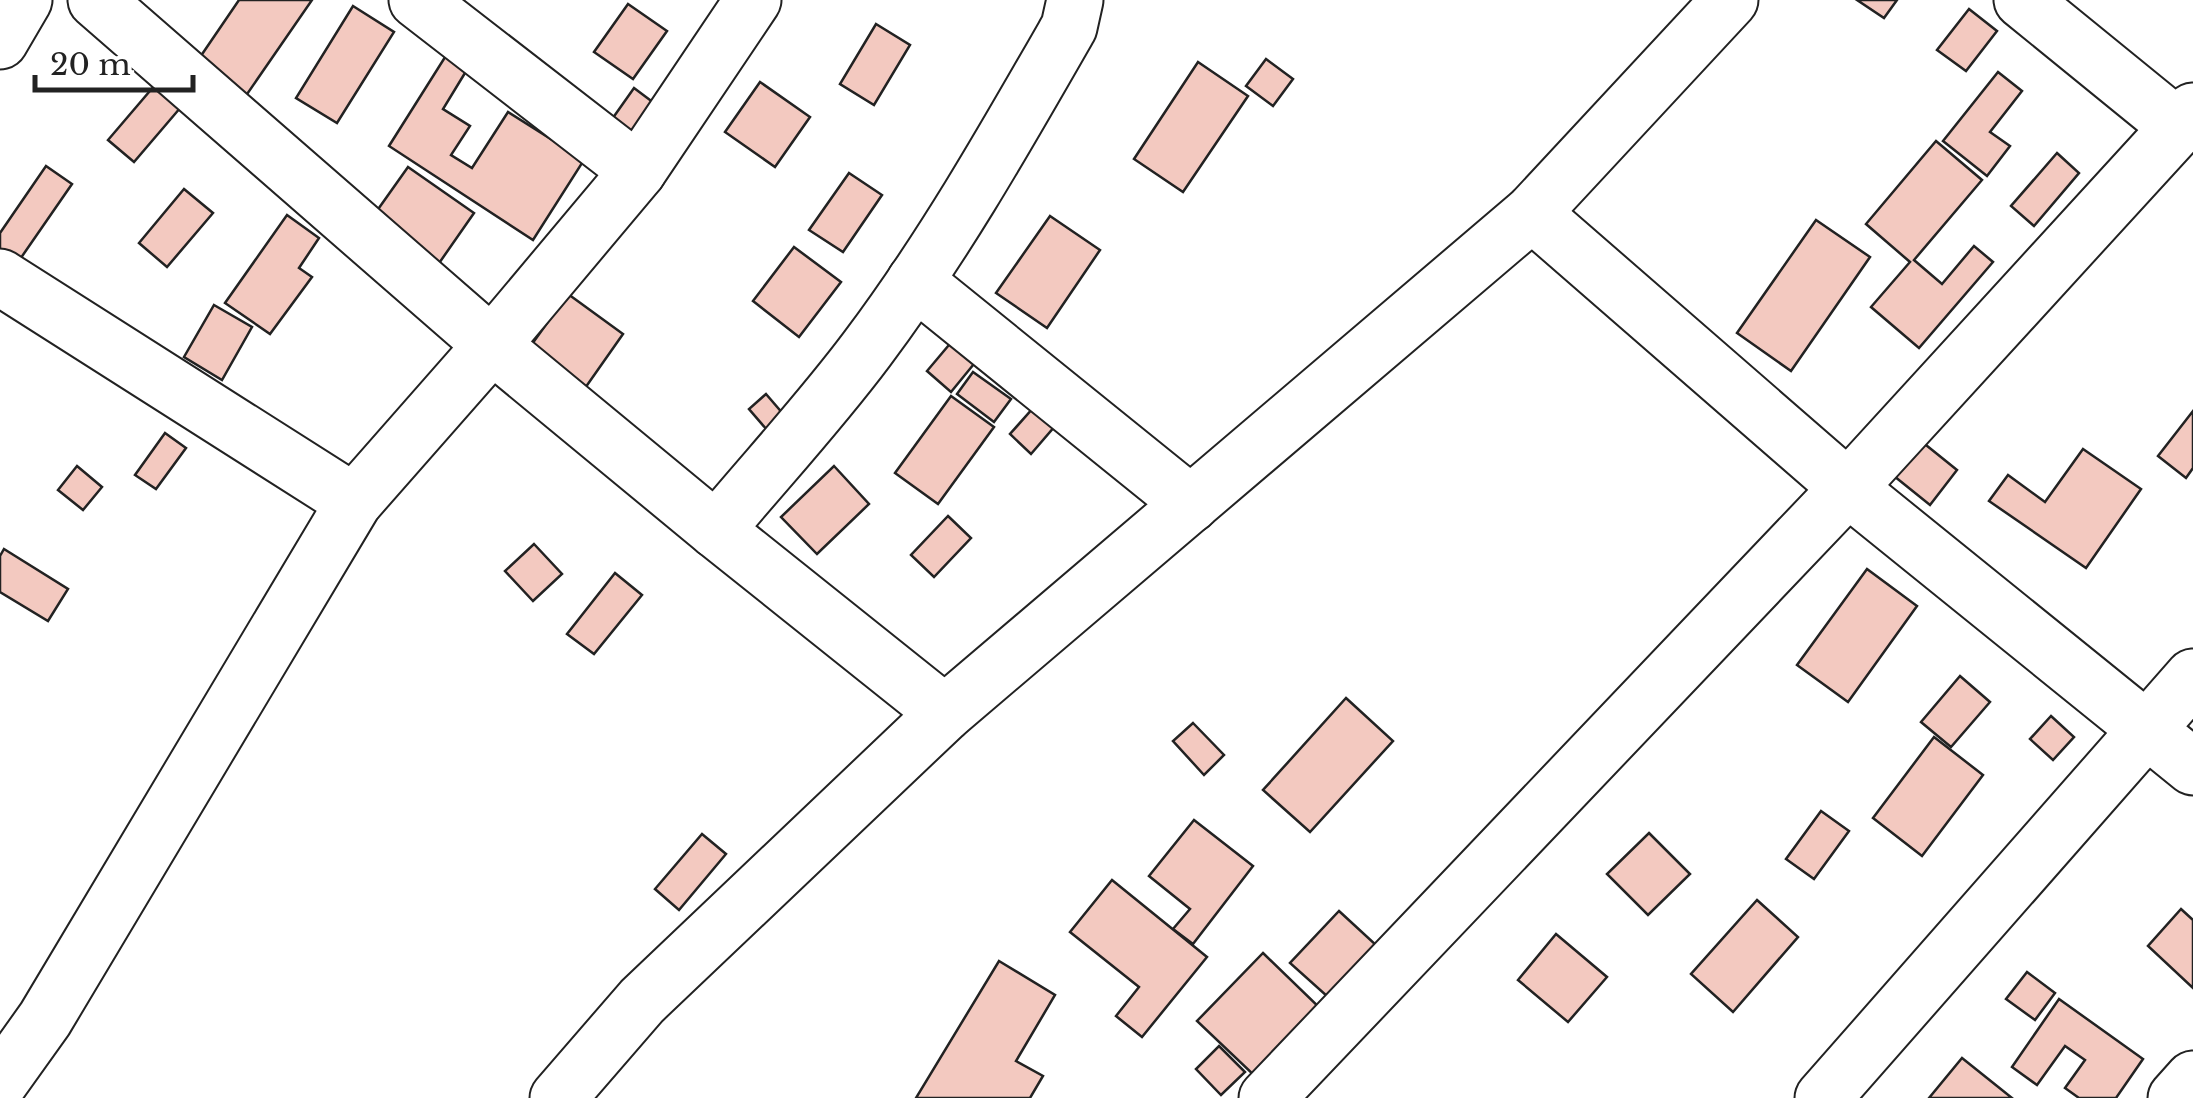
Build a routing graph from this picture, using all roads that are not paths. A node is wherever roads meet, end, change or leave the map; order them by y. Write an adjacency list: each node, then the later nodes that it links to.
1 (24, 0): 8 (street)
2 (96, 0): 14 (street)
3 (417, 0): 10 (street)
4 (753, 0): 10 (street)
5 (1075, 0): 13 (street)
6 (1730, 0): 11 (street)
7 (2022, 0): 9 (street)
8 (0, 40)
9 (2186, 119): 15 (street)
10 (638, 171): 14 (street)
11 (1532, 214): 15 (street); 17 (street)
12 (0, 277): 16 (street)
13 (916, 281): 17 (street); 18 (street)
14 (492, 345): 16 (street); 18 (street)
15 (1848, 488): 21 (street); 26 (street)
16 (354, 502): 24 (street)
17 (1191, 504): 20 (street)
18 (716, 530): 20 (street)
19 (2193, 677): 21 (street)
20 (945, 713): 25 (street)
21 (2146, 729): 22 (street); 27 (street)
22 (2193, 767)
23 (2193, 1079): 28 (street)
24 (0, 1082)
25 (558, 1098)
26 (1268, 1098)
27 (1823, 1098)
28 (2176, 1098)

